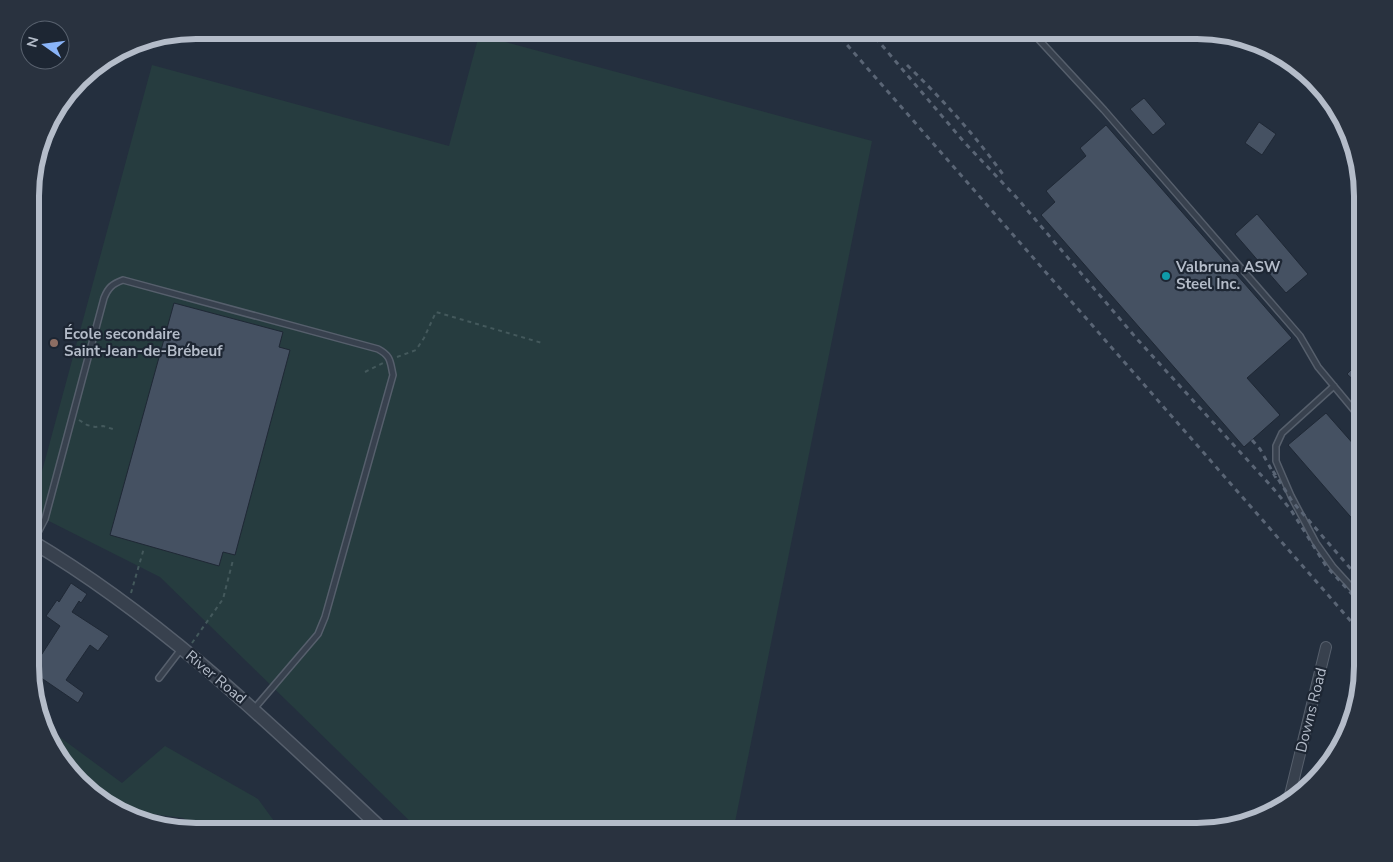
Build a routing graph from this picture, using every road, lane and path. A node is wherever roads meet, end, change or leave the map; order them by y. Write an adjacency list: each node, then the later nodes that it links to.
1 (1038, 39): 5 (lane)
2 (542, 343): 3 (path)
3 (390, 359): 4 (path); 7 (lane); 18 (lane)
4 (365, 372)
5 (1334, 386): 6 (lane); 13 (lane)
6 (1354, 408)
7 (72, 416): 8 (path); 9 (lane)
8 (116, 430)
9 (39, 530)
10 (39, 545): 14 (street, River Road)
11 (144, 548): 14 (path)
12 (233, 560): 16 (path)
13 (1354, 590)
14 (128, 604): 16 (street, River Road)
15 (1326, 647): 19 (street, Downs Road)
16 (184, 650): 17 (lane); 18 (street, River Road)
17 (159, 678)
18 (254, 709): 20 (street, River Road)
19 (1291, 793)
20 (375, 823)

